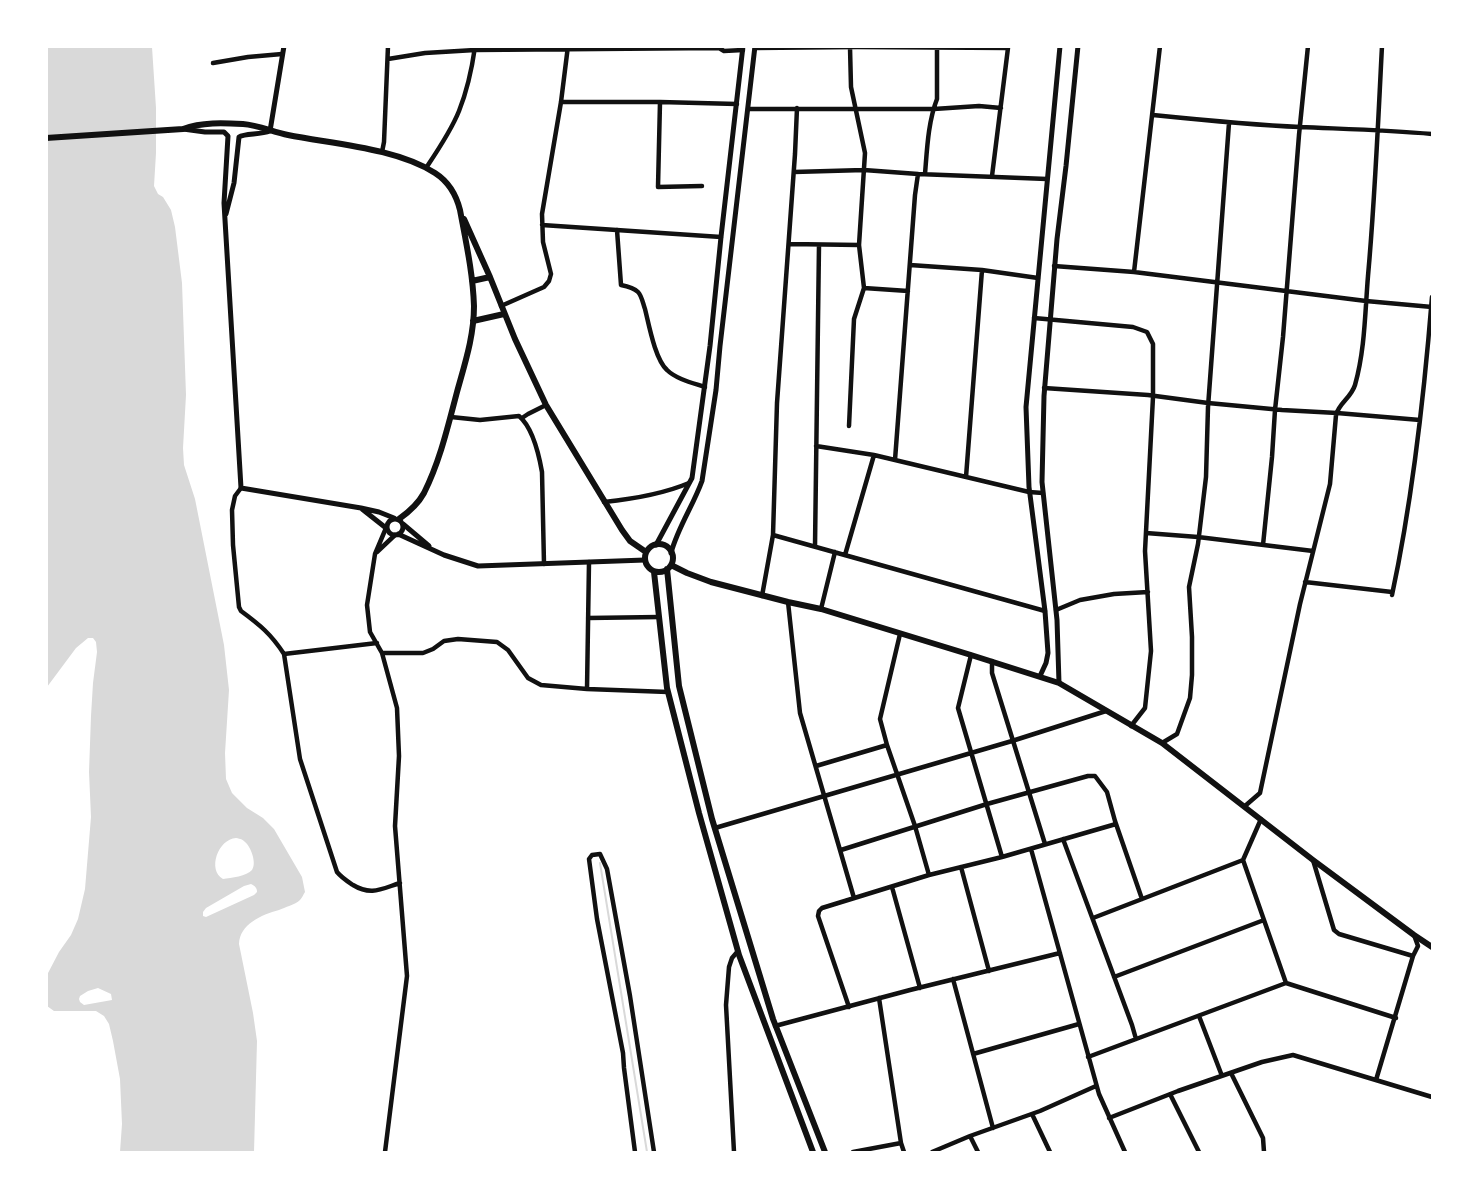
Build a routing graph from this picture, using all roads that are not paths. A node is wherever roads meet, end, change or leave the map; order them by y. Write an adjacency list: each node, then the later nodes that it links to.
1 (284, 46): 18 (street)
2 (388, 46): 19 (street)
3 (1060, 46): 44 (street)
4 (1078, 46): 55 (street)
5 (1160, 46): 29 (street)
6 (1308, 46): 31 (street)
7 (1382, 46): 33 (street)
8 (568, 47): 9 (street); 15 (street); 21 (street)
9 (719, 47): 16 (street)
10 (755, 47): 11 (street); 26 (street)
11 (850, 47): 12 (street); 27 (street)
12 (875, 47): 17 (street)
13 (952, 47): 14 (street); 17 (street)
14 (1008, 47): 25 (street)
15 (475, 48): 19 (street); 38 (street)
16 (743, 48): 23 (street)
17 (937, 48): 28 (street)
18 (282, 54): 20 (street); 34 (street)
19 (388, 59): 37 (street)
20 (213, 63)
21 (561, 102): 22 (street); 48 (street)
22 (660, 102): 23 (street); 45 (street)
23 (736, 104): 50 (street)
24 (797, 108): 26 (street); 27 (street); 40 (street)
25 (1001, 108): 28 (street); 43 (street)
26 (748, 109): 107 (street)
27 (855, 109): 28 (street); 39 (street)
28 (934, 109): 42 (street)
29 (1153, 115): 30 (street); 57 (street)
30 (1229, 123): 31 (street); 61 (street)
31 (1300, 127): 33 (street); 64 (street)
32 (183, 129): 34 (main road); 36 (main road); 47 (street)
33 (1378, 130): 35 (street); 66 (street)
34 (270, 131): 37 (main road); 47 (street)
35 (1432, 134)
36 (46, 138)
37 (382, 152): 38 (main road)
38 (426, 168): 46 (main road)
39 (864, 170): 40 (street); 41 (street); 53 (street)
40 (794, 172): 51 (street)
41 (918, 174): 42 (street); 54 (street)
42 (925, 174): 43 (street)
43 (992, 176): 44 (street)
44 (1047, 179): 59 (street)
45 (702, 186)
46 (460, 210): 58 (main road); 60 (main road)
47 (224, 219): 89 (street)
48 (542, 225): 49 (street); 67 (street)
49 (617, 230): 50 (street); 73 (street)
50 (721, 237): 73 (street)
51 (789, 244): 52 (street); 98 (street)
52 (819, 245): 53 (street); 84 (street)
53 (859, 245): 62 (street)
54 (910, 265): 56 (street); 63 (street)
55 (1054, 266): 57 (street); 71 (street)
56 (982, 270): 59 (street); 87 (street)
57 (1134, 272): 61 (street)
58 (490, 277): 60 (main road); 67 (main road)
59 (1038, 278): 70 (street)
60 (472, 281): 72 (main road)
61 (1218, 282): 64 (street); 76 (street)
62 (864, 288): 63 (street); 83 (street)
63 (908, 291): 86 (street)
64 (1287, 291): 66 (street); 78 (street)
65 (1432, 297): 68 (street)
66 (1366, 301): 68 (street); 79 (street)
67 (501, 306): 69 (main road)
68 (1432, 307): 82 (street)
69 (504, 314): 72 (main road); 77 (main road)
70 (1034, 318): 71 (street); 90 (street)
71 (1049, 318): 74 (street); 75 (street)
72 (473, 321): 80 (main road)
73 (705, 387): 88 (street)
74 (1044, 388): 75 (street); 91 (street)
75 (1153, 396): 76 (street); 96 (street)
76 (1208, 403): 78 (street); 99 (street)
77 (546, 405): 81 (street); 92 (main road)
78 (1275, 410): 79 (street); 101 (street)
79 (1336, 412): 82 (street); 104 (street)
80 (451, 417): 81 (street); 94 (main road)
81 (522, 418): 112 (street)
82 (1420, 420): 115 (street)
83 (849, 426)
84 (816, 446): 85 (street); 102 (street)
85 (874, 455): 86 (street); 109 (street)
86 (896, 460): 87 (street)
87 (966, 477): 90 (street)
88 (689, 483): 92 (street); 100 (street)
89 (241, 488): 93 (street); 127 (street)
90 (1029, 492): 91 (street); 121 (street)
91 (1043, 493): 120 (street)
92 (604, 502): 105 (main road)
93 (361, 508): 94 (street); 95 (street)
94 (398, 521): 95 (street); 97 (street); 103 (street)
95 (386, 528): 97 (street); 108 (street)
96 (1146, 533): 99 (street); 116 (street)
97 (397, 535): 103 (street); 108 (street)
98 (774, 535): 102 (street); 117 (street)
99 (1198, 537): 101 (street); 137 (street)
100 (656, 545): 105 (main road); 107 (main road)
101 (1263, 545): 104 (street)
102 (815, 546): 106 (street)
103 (435, 550): 112 (street)
104 (1313, 551): 115 (street)
105 (646, 552): 110 (main road)
106 (835, 552): 109 (street); 119 (street)
107 (671, 553): 113 (main road)
108 (375, 554): 125 (street)
109 (845, 555): 121 (street)
110 (645, 560): 111 (street); 114 (main road)
111 (589, 562): 112 (street); 123 (street)
112 (544, 564)
113 (669, 567): 114 (main road); 117 (main road); 149 (main road)
114 (654, 572): 122 (main road)
115 (1305, 582): 145 (street)
116 (1148, 592): 120 (street); 135 (street)
117 (762, 596): 118 (main road)
118 (788, 602): 119 (main road); 140 (street)
119 (821, 609): 124 (main road)
120 (1056, 610): 131 (street)
121 (1045, 611): 130 (street)
122 (659, 617): 123 (street); 133 (main road)
123 (588, 618): 132 (street)
124 (900, 634): 128 (main road); 138 (street)
125 (376, 643): 126 (street); 127 (street)
126 (382, 653): 132 (street); 159 (street)
127 (284, 654): 159 (street)
128 (971, 655): 129 (main road); 139 (street)
129 (992, 661): 130 (main road); 136 (street)
130 (1040, 676): 131 (main road)
131 (1059, 683): 134 (main road)
132 (587, 688): 133 (street)
133 (668, 692): 164 (main road)
134 (1106, 711): 135 (main road); 136 (street)
135 (1131, 726): 137 (main road)
136 (1012, 741): 139 (street); 142 (street)
137 (1162, 743): 145 (main road)
138 (888, 745): 140 (street); 141 (street)
139 (971, 752): 141 (street); 144 (street)
140 (816, 766): 143 (street)
141 (898, 774): 143 (street); 148 (street)
142 (1029, 793): 144 (street); 147 (street); 151 (street)
143 (825, 795): 149 (street); 152 (street)
144 (987, 804): 148 (street); 154 (street)
145 (1245, 806): 146 (main road)
146 (1261, 819): 155 (street); 156 (main road)
147 (1116, 824): 150 (street); 162 (street)
148 (915, 825): 152 (street); 158 (street)
149 (715, 828): 163 (main road)
150 (1063, 839): 151 (street); 165 (street)
151 (1045, 844): 153 (street)
152 (841, 849): 161 (street)
153 (1031, 849): 154 (street); 170 (street)
154 (1002, 857): 157 (street)
155 (1244, 860): 162 (street); 166 (street)
156 (1313, 860): 167 (main road); 171 (street)
157 (961, 867): 158 (street); 172 (street)
158 (929, 875): 160 (street)
159 (400, 883): 197 (street)
160 (892, 887): 161 (street); 176 (street)
161 (854, 898): 178 (street)
162 (1142, 899): 165 (street)
163 (741, 913): 164 (main road); 182 (main road)
164 (728, 917): 169 (main road)
165 (1092, 918): 173 (street)
166 (1264, 920): 173 (street); 175 (street)
167 (1414, 936): 168 (main road); 171 (street)
168 (1432, 947)
169 (738, 951): 200 (street); 201 (main road)
170 (1060, 953): 172 (street); 181 (street)
171 (1413, 956): 180 (street)
172 (989, 970): 174 (street)
173 (1114, 977): 183 (street)
174 (953, 979): 176 (street); 184 (street)
175 (1286, 983): 179 (street); 180 (street)
176 (920, 988): 177 (street)
177 (879, 998): 178 (street); 196 (street)
178 (849, 1007): 182 (street)
179 (1199, 1016): 183 (street); 187 (street)
180 (1396, 1018): 188 (street)
181 (1079, 1024): 184 (street); 185 (street)
182 (775, 1026): 202 (main road)
183 (1136, 1039): 185 (street)
184 (973, 1054): 194 (street)
185 (1088, 1057): 189 (street)
186 (1231, 1073): 187 (street); 188 (street); 210 (street)
187 (1222, 1076): 190 (street)
188 (1376, 1080): 191 (street)
189 (1096, 1086): 192 (street); 193 (street)
190 (1170, 1094): 193 (street); 209 (street)
191 (1432, 1097)
192 (1032, 1114): 194 (street); 207 (street)
193 (1109, 1118): 208 (street)
194 (993, 1128): 195 (street)
195 (970, 1136): 205 (street); 206 (street)
196 (901, 1143): 203 (street); 204 (street)
197 (385, 1152)
198 (635, 1152): 199 (street)
199 (654, 1152)
200 (734, 1152)
201 (813, 1152)
202 (825, 1152)
203 (853, 1152)
204 (904, 1152)
205 (932, 1152)
206 (978, 1152)
207 (1050, 1152)
208 (1125, 1152)
209 (1199, 1152)
210 (1264, 1152)

